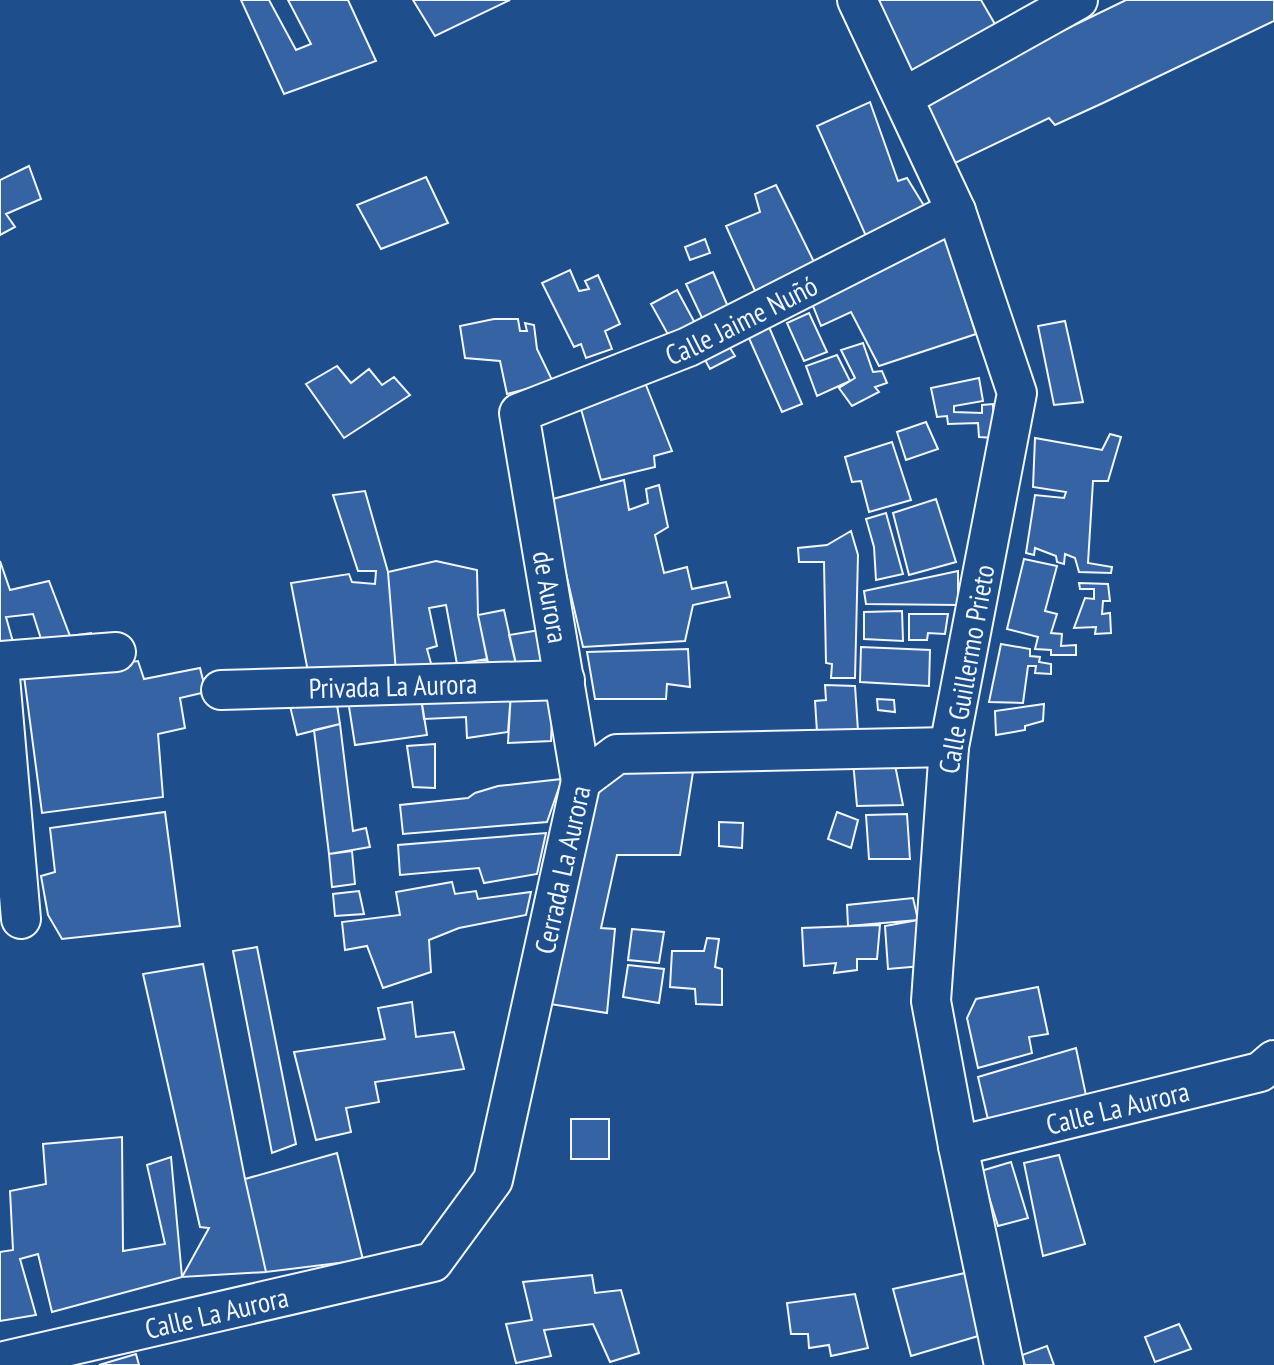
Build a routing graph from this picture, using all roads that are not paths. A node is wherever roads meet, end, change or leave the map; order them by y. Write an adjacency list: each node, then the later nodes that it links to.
1 (857, 0): 3 (street, Calle Guillermo Prieto)
2 (1078, 0): 3 (street)
3 (904, 97): 4 (street, Calle Guillermo Prieto)
4 (956, 211): 5 (street, Calle Jaime Nuñó); 11 (street, Calle Guillermo Prieto)
5 (519, 413): 9 (street, de Aurora)
6 (116, 652): 7 (street)
7 (0, 661)
8 (0, 677): 13 (street)
9 (565, 680): 10 (street, Privada La Aurora); 12 (street, de Aurora)
10 (221, 690)
11 (949, 747): 12 (street, Cerrada La Aurora); 15 (street, Calle Guillermo Prieto)
12 (581, 781): 16 (street, Cerrada La Aurora)
13 (21, 919)
14 (1274, 1060): 15 (street, Calle La Aurora)
15 (958, 1146): 18 (street, Calle Guillermo Prieto)
16 (433, 1262): 17 (street, Calle La Aurora)
17 (0, 1362)
18 (1004, 1365)

